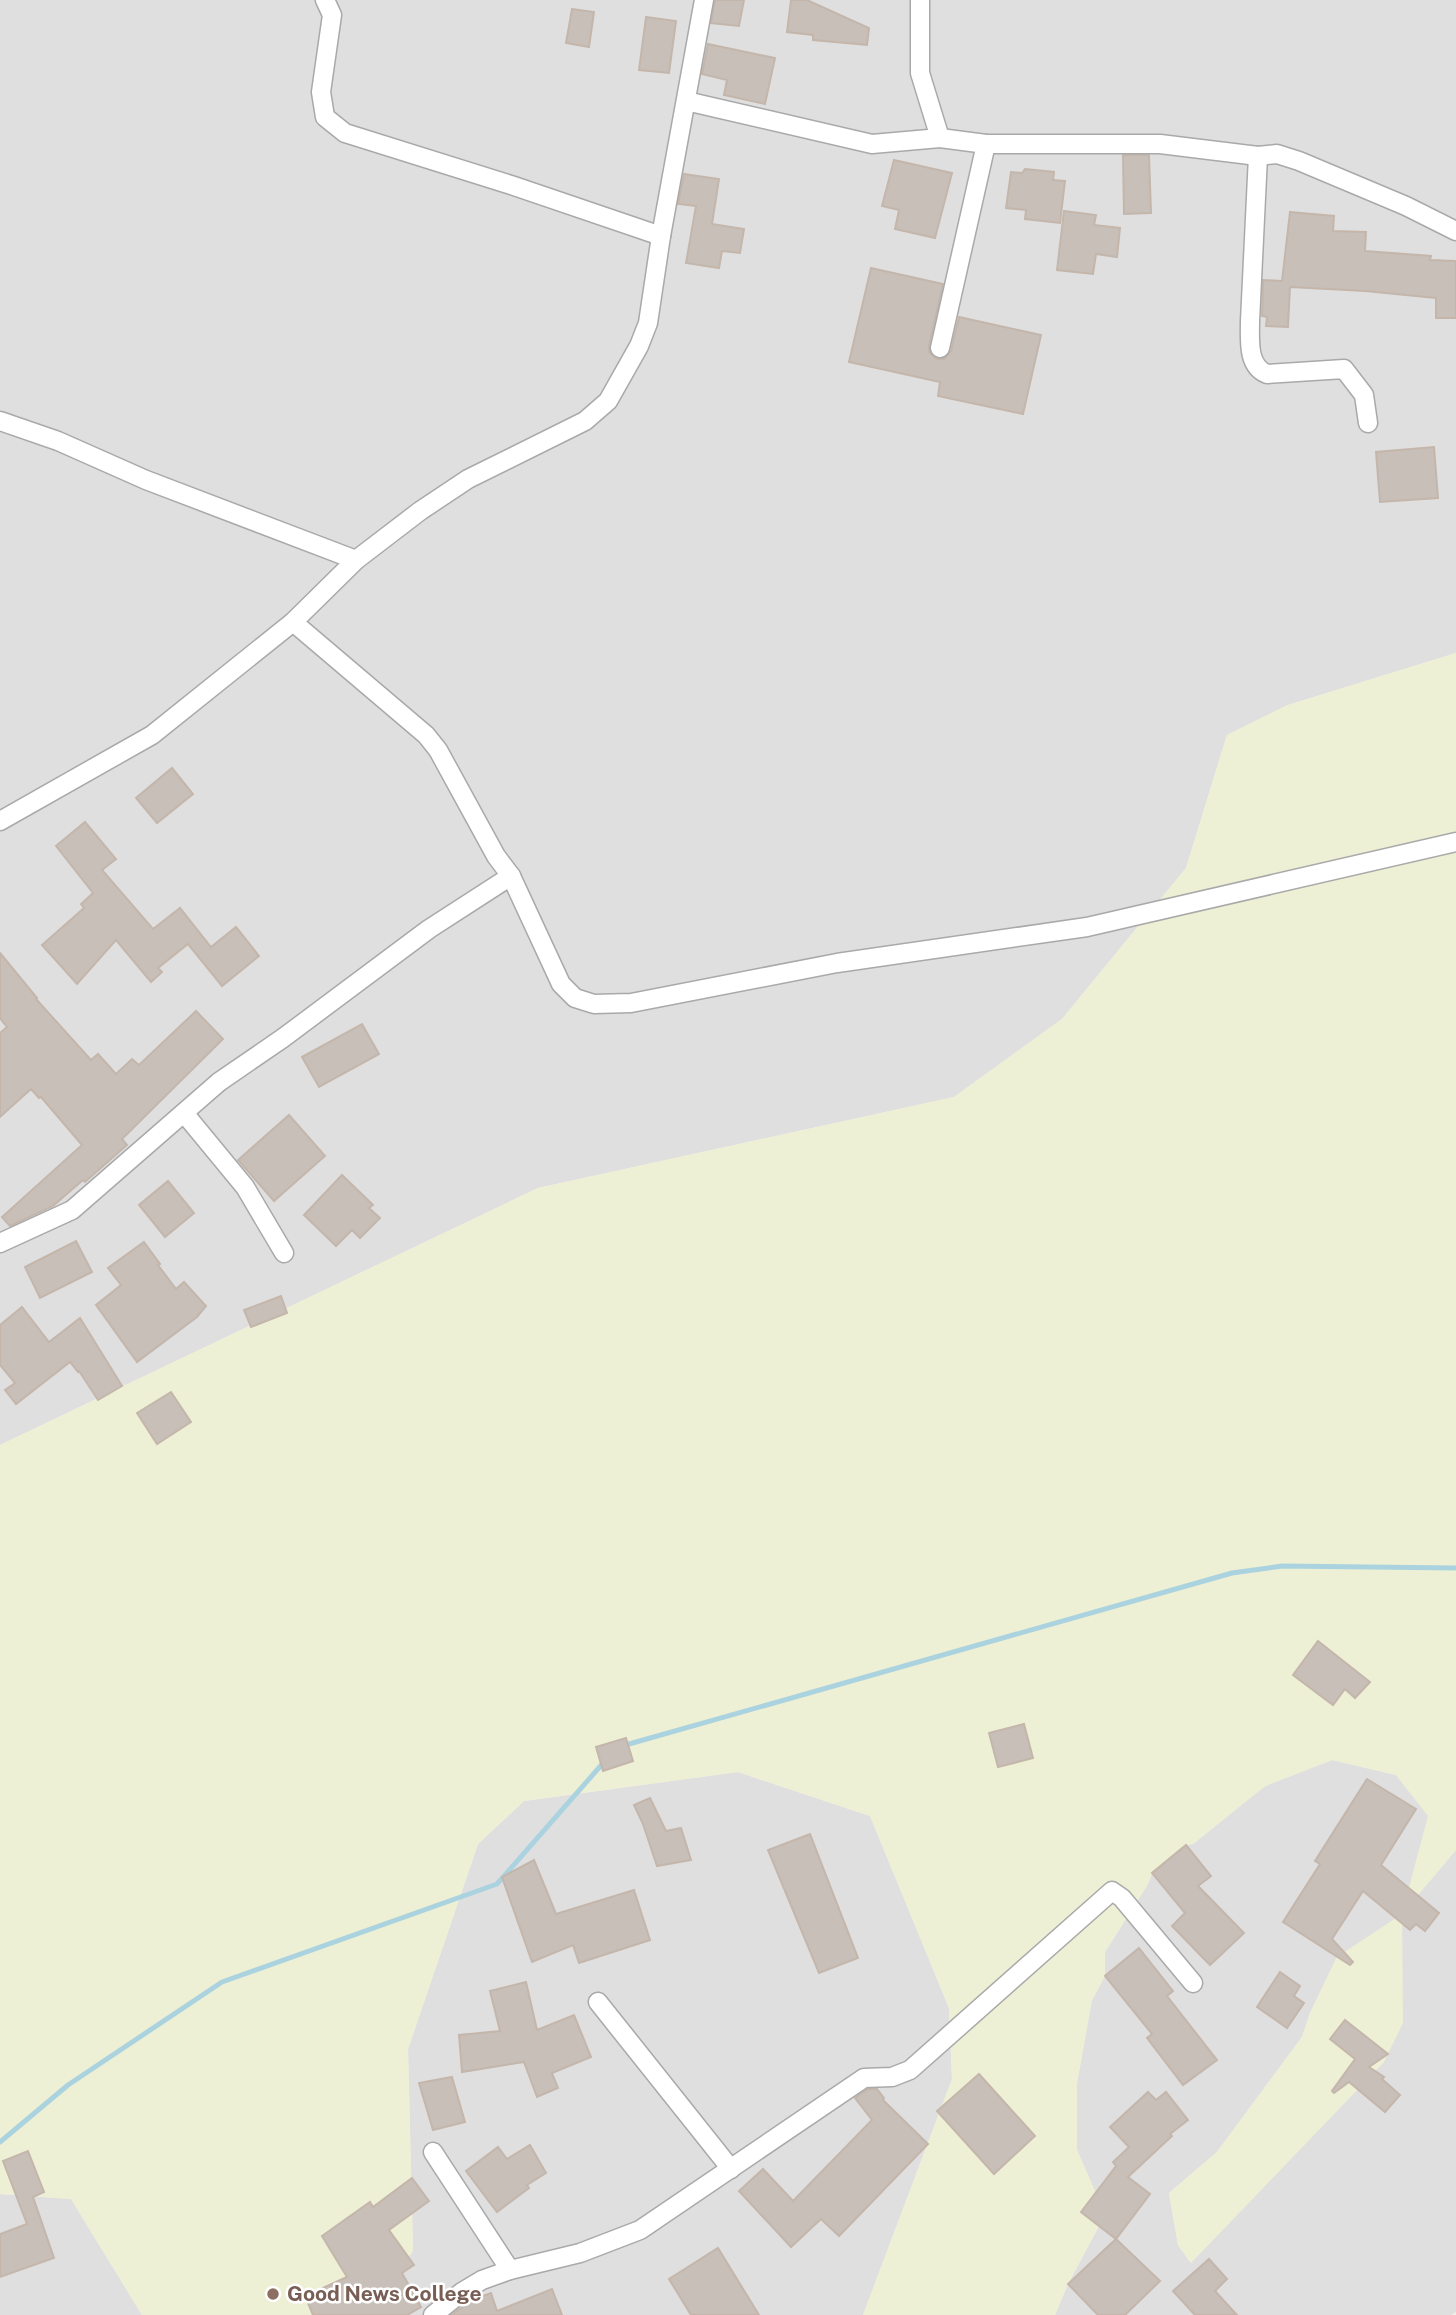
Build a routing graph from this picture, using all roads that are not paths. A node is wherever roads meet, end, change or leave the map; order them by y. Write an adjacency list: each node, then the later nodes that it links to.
1 (325, 0): 9 (street)
2 (704, 0): 4 (street)
3 (920, 0): 5 (street)
4 (686, 102): 5 (street); 9 (street)
5 (940, 138): 6 (street)
6 (986, 144): 7 (street); 10 (street)
7 (1258, 156): 8 (street); 12 (street)
8 (1456, 231)
9 (661, 236): 13 (street)
10 (940, 348)
11 (0, 421): 13 (street)
12 (1368, 423)
13 (356, 560): 14 (street)
14 (293, 622): 15 (street); 17 (street)
15 (0, 821)
16 (1456, 842): 17 (street)
17 (511, 876): 18 (street)
18 (184, 1113): 19 (street); 20 (street)
19 (0, 1243)
20 (284, 1253)
21 (1193, 1983): 24 (street)
22 (598, 2002): 24 (street)
23 (433, 2152): 25 (street)
24 (731, 2169): 25 (street)
25 (510, 2270): 26 (street)
26 (433, 2315)

